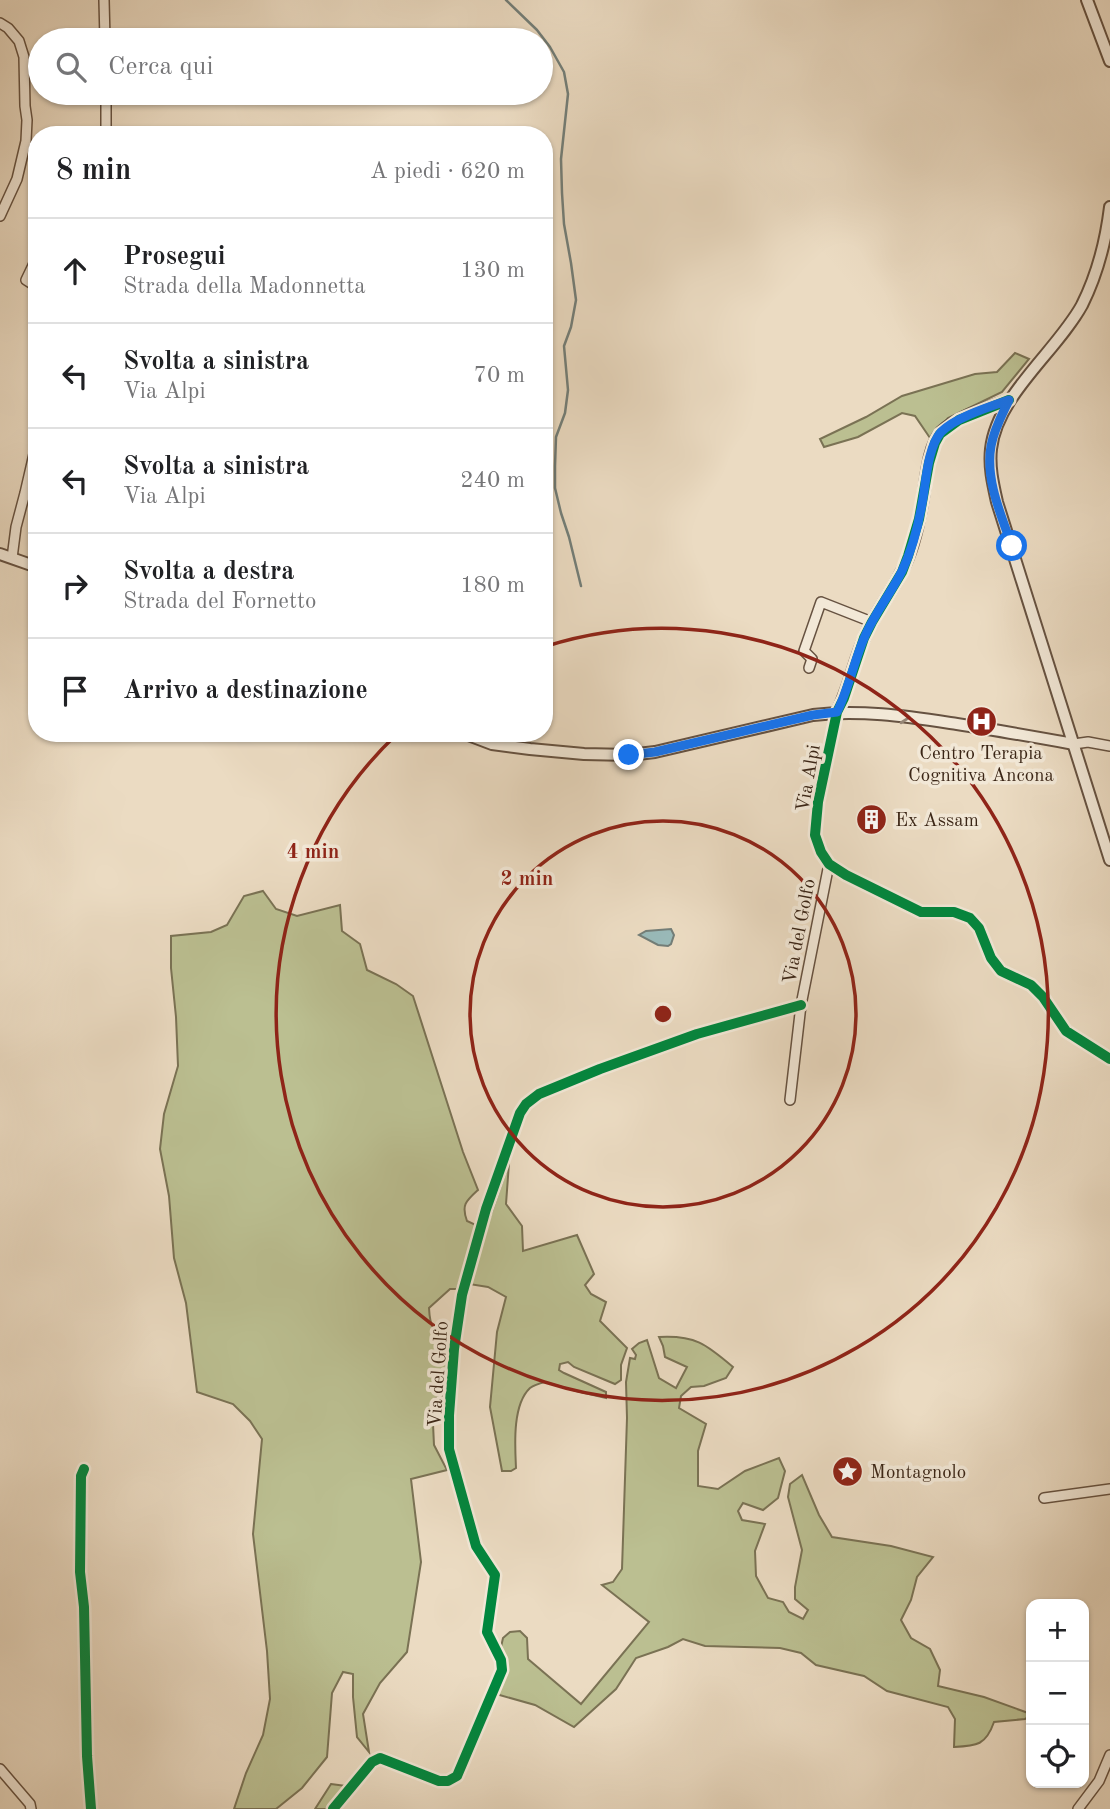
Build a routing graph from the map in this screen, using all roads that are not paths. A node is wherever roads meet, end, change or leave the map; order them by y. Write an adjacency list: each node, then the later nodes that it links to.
1 (104, 0): 4 (street)
2 (1087, 0): 5 (street)
3 (0, 23): 9 (street)
4 (105, 28)
5 (1110, 61)
6 (106, 105): 7 (street)
7 (106, 126)
8 (1110, 207): 10 (street)
9 (0, 216)
10 (1009, 400): 15 (street, Via Alpi); 19 (street)
11 (28, 480): 13 (street)
12 (0, 554): 13 (street)
13 (12, 558): 14 (street)
14 (28, 564)
15 (872, 622): 16 (street); 17 (street, Via Alpi)
16 (809, 668)
17 (837, 712): 18 (street); 19 (street, one-way to 19); 22 (street, Via Alpi)
18 (487, 742)
19 (1074, 744): 20 (street); 21 (street)
20 (1110, 746)
21 (1110, 860)
22 (830, 864): 23 (street, Via del Golfo); 24 (street)
23 (801, 1005): 25 (street, Via del Golfo); 33 (street, Via del Golfo)
24 (1110, 1059)
25 (790, 1100)
26 (84, 1469): 32 (street)
27 (1110, 1489): 28 (street)
28 (1044, 1498)
29 (1110, 1755): 34 (street)
30 (0, 1769): 31 (street)
31 (31, 1809)
32 (91, 1809)
33 (333, 1809)
34 (1078, 1809)

